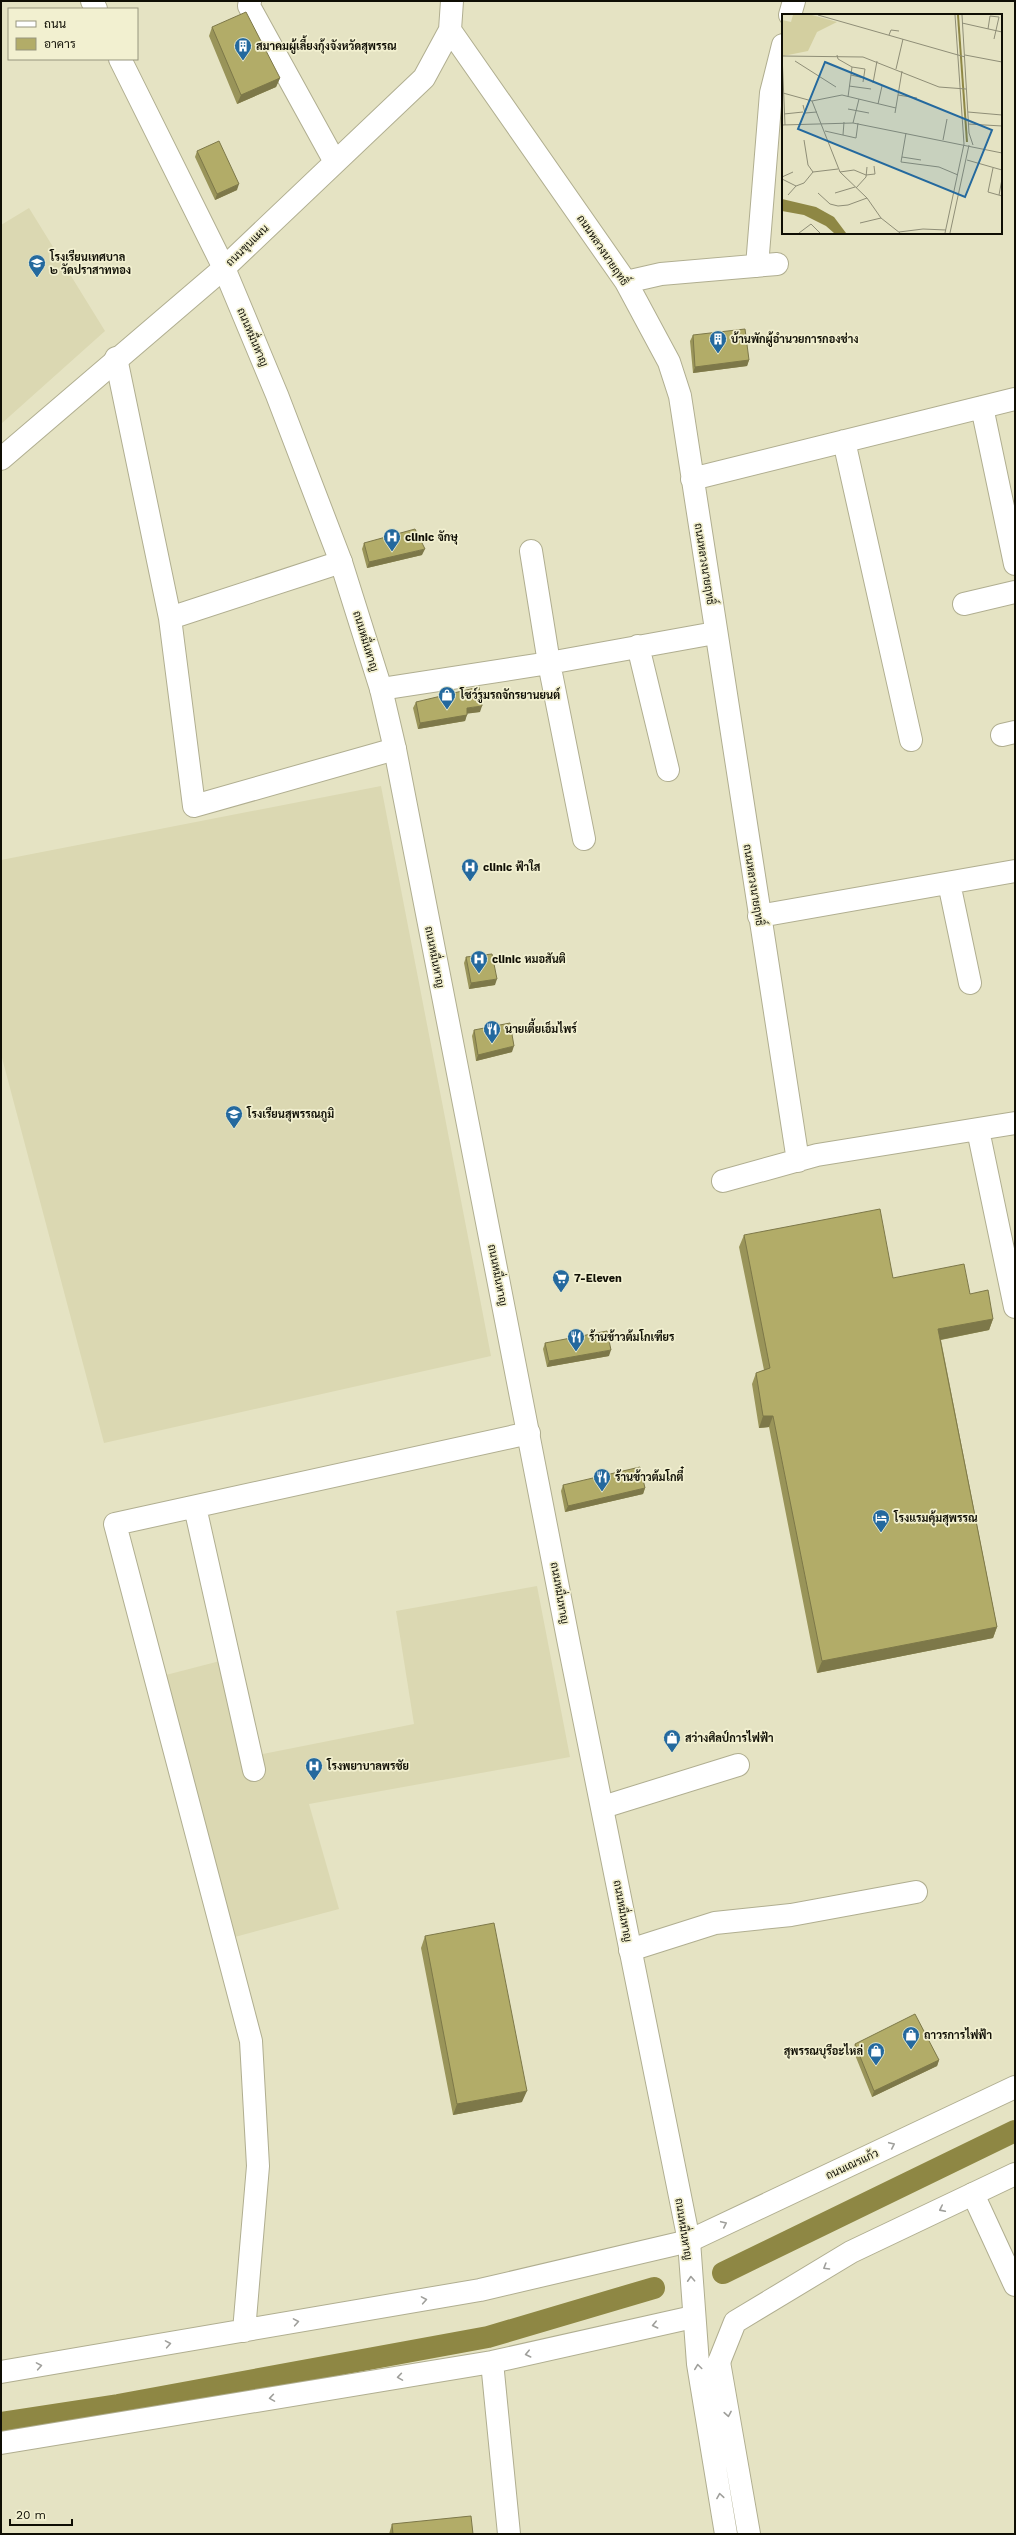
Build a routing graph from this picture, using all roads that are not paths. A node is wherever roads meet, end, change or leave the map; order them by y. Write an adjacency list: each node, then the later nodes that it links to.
1 (250, 1): 8 (street)
2 (452, 1): 5 (street, ถนนขุนแผน)
3 (794, 1): 4 (street)
4 (790, 14)
5 (450, 30): 8 (street, ถนนขุนแผน); 10 (street, ถนนหลวงนายฤทธิ์)
6 (782, 49): 10 (street)
7 (120, 60): 9 (street, ถนนหมื่นหาญ)
8 (335, 162): 9 (street, ถนนขุนแผน)
9 (224, 268): 11 (street, ถนนขุนแผน); 18 (street, ถนนหมื่นหาญ)
10 (626, 282): 16 (street, ถนนหลวงนายฤทธิ์)
11 (116, 358): 15 (street, ถนนขุนแผน); 22 (street)
12 (1015, 399): 13 (street)
13 (982, 407): 14 (street); 19 (street)
14 (844, 441): 16 (street); 27 (street)
15 (1, 459)
16 (692, 479): 23 (street, ถนนหลวงนายฤทธิ์)
17 (531, 551): 25 (street)
18 (341, 562): 22 (street); 26 (street, ถนนหมื่นหาญ)
19 (1015, 564)
20 (1015, 592): 21 (street)
21 (964, 604)
22 (170, 618): 28 (street)
23 (715, 633): 24 (street); 33 (street, ถนนหลวงนายฤทธิ์)
24 (638, 646): 25 (street); 29 (street)
25 (549, 663): 26 (street); 30 (street)
26 (381, 689): 28 (street, ถนนหมื่นหาญ)
27 (911, 740)
28 (395, 749): 40 (street, ถนนหมื่นหาญ)
29 (668, 770)
30 (584, 839)
31 (1015, 871): 32 (street)
32 (949, 883): 33 (street); 34 (street)
33 (759, 916): 37 (street, ถนนหลวงนายฤทธิ์)
34 (970, 983)
35 (1015, 1123): 36 (street)
36 (978, 1130): 37 (street); 39 (street)
37 (798, 1161): 38 (street)
38 (723, 1181)
39 (1015, 1307)
40 (529, 1433): 41 (street); 44 (street, ถนนหมื่นหาญ)
41 (195, 1507): 43 (street); 53 (street)
42 (738, 1765): 44 (street)
43 (254, 1770)
44 (603, 1807): 46 (street, ถนนหมื่นหาญ)
45 (916, 1892): 46 (street)
46 (630, 1950): 50 (street, ถนนหมื่นหาญ)
47 (1015, 2087): 50 (street, ถนนเณรแก้ว, one-way to 47)
48 (1015, 2174): 49 (street)
49 (973, 2194): 51 (street); 59 (street, one-way to 59)
50 (689, 2241): 52 (street, ถนนหมื่นหาญ, one-way to 50); 53 (street, ถนนเณรแก้ว, one-way to 50)
51 (1015, 2285)
52 (693, 2317): 54 (street, one-way to 54); 58 (street, ถนนหมื่นหาญ, one-way to 52)
53 (244, 2331): 55 (street, ถนนเณรแก้ว, one-way to 53)
54 (492, 2362): 56 (street, one-way to 56); 57 (street)
55 (1, 2372)
56 (1, 2443)
57 (509, 2534)
58 (726, 2534)
59 (749, 2534)

